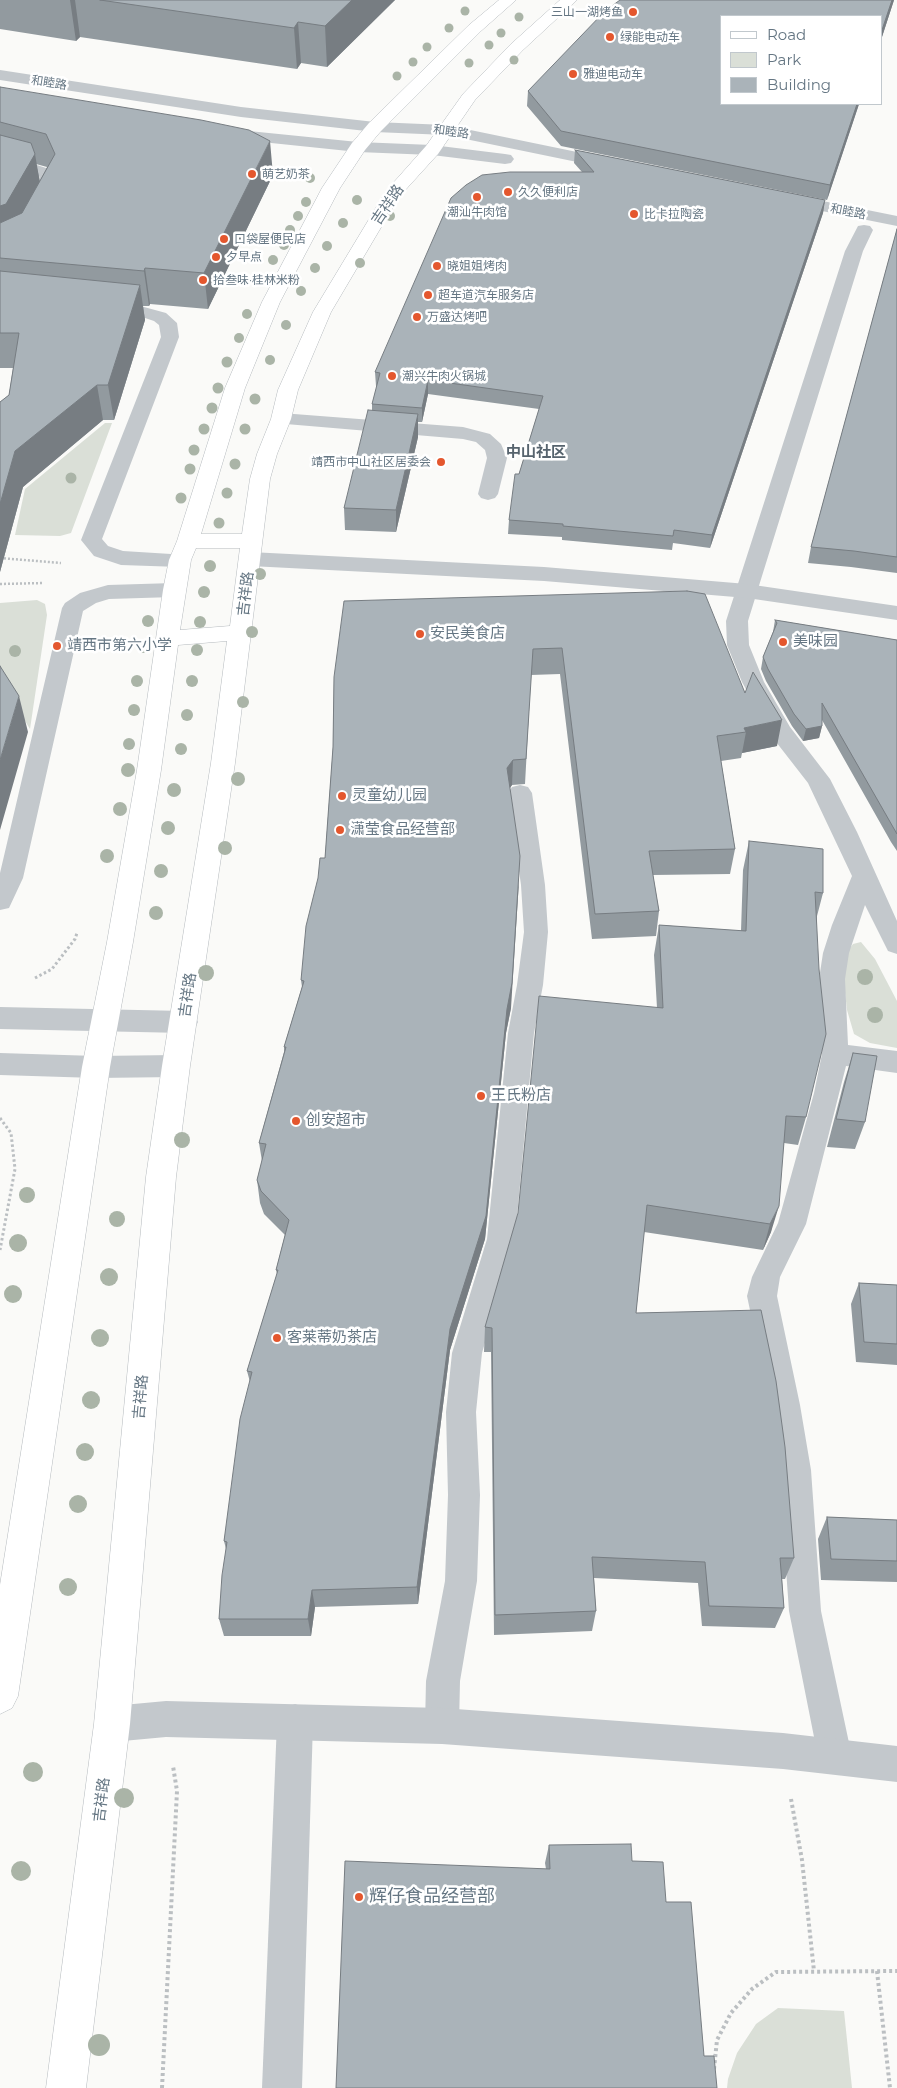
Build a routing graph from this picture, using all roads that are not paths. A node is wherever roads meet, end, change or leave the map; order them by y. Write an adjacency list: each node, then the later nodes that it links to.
1 (508, 0): 4 (main road)
2 (569, 0): 6 (main road, 吉祥路)
3 (0, 75): 4 (street, 和睦路)
4 (375, 127): 6 (street, 和睦路); 7 (main road)
5 (210, 132): 7 (street, 和睦路)
6 (439, 140): 7 (street, 和睦路); 9 (street, 和睦路); 10 (street, 和睦路); 16 (main road, 吉祥路)
7 (358, 147): 18 (main road)
8 (0, 161): 14 (lane)
9 (628, 167)
10 (610, 179)
11 (897, 221): 12 (street, 和睦路)
12 (864, 230): 13 (street, 和睦路); 21 (lane)
13 (897, 238)
14 (0, 251)
15 (87, 306): 18 (lane)
16 (281, 419): 17 (lane); 19 (main road, 吉祥路)
17 (488, 494)
18 (184, 550): 19 (main road); 20 (main road)
19 (252, 550): 21 (street); 23 (main road, 吉祥路)
20 (174, 590): 24 (main road); 27 (lane)
21 (747, 591): 22 (street); 26 (lane)
22 (897, 613)
23 (241, 633): 24 (main road); 31 (main road, 吉祥路)
24 (167, 638): 30 (main road)
25 (520, 793): 40 (lane)
26 (864, 876): 28 (lane); 32 (lane)
27 (0, 901)
28 (897, 944)
29 (0, 1018): 30 (street)
30 (105, 1019): 31 (street); 36 (main road)
31 (184, 1022): 35 (main road, 吉祥路)
32 (835, 1054): 33 (lane); 41 (lane)
33 (897, 1062)
34 (0, 1064): 36 (street)
35 (176, 1066): 36 (street); 39 (main road, 吉祥路)
36 (96, 1067): 37 (main road)
37 (0, 1696)
38 (295, 1722): 39 (street); 40 (street); 44 (street)
39 (112, 1724): 43 (main road, 吉祥路)
40 (442, 1726): 41 (street)
41 (835, 1757): 42 (street)
42 (897, 1764)
43 (66, 2088)
44 (282, 2088)

